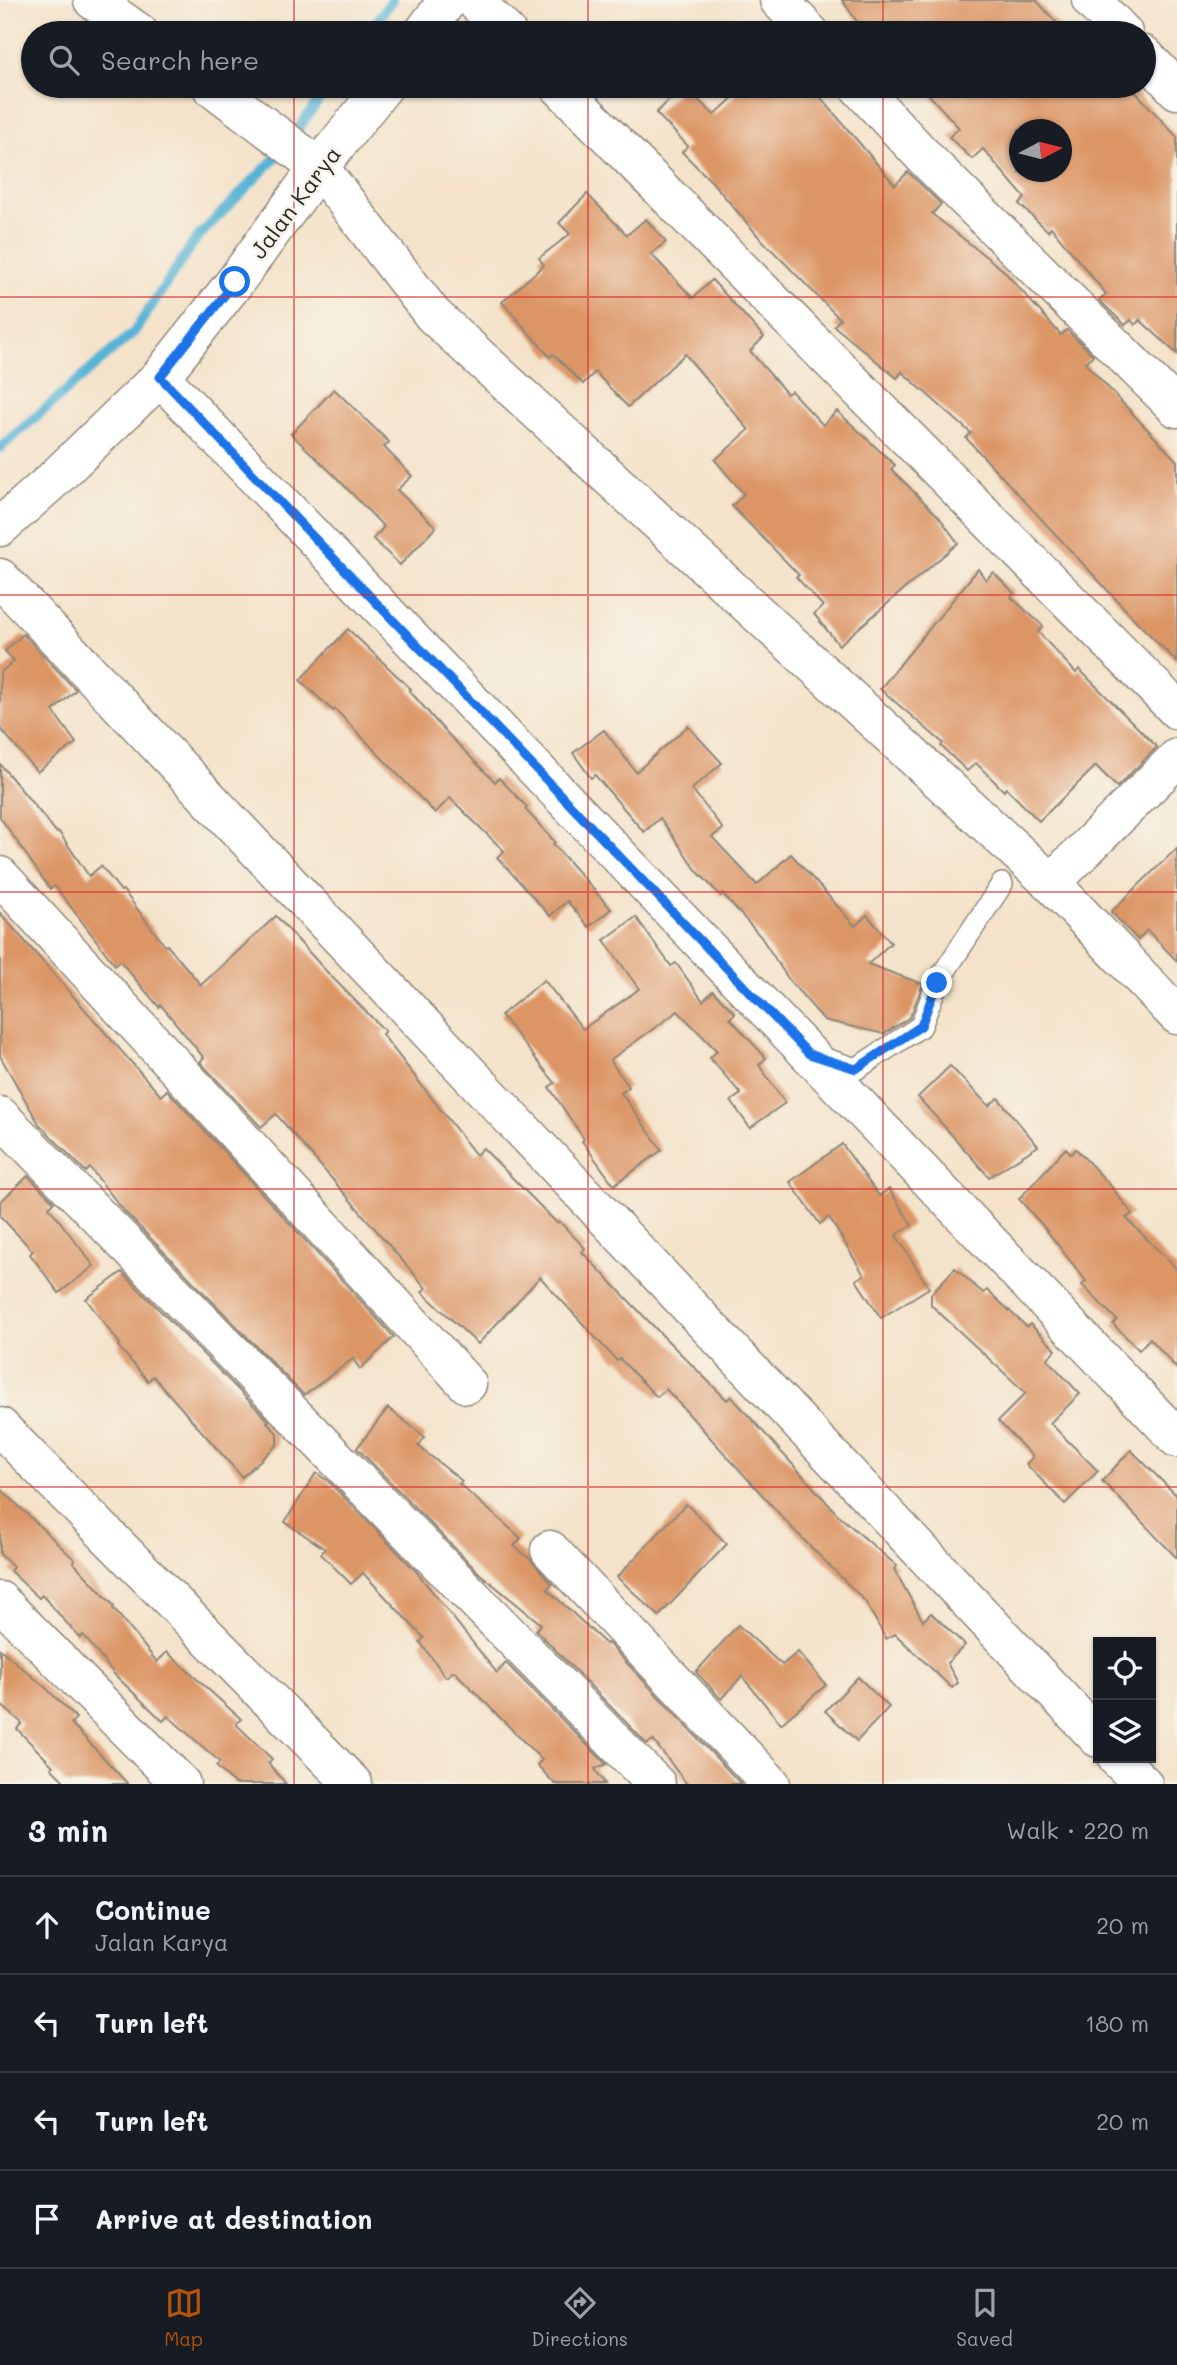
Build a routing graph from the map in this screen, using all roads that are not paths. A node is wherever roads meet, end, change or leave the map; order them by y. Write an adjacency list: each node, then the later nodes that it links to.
1 (93, 0): 6 (street)
2 (448, 0): 7 (street)
3 (474, 0): 8 (street)
4 (779, 0): 9 (street)
5 (1091, 0): 10 (street)
6 (122, 21)
7 (433, 21)
8 (495, 21)
9 (799, 21)
10 (1111, 21)
11 (1156, 68): 12 (street)
12 (1177, 90)
13 (227, 98): 17 (street)
14 (368, 98): 17 (street, Jalan Karya)
15 (571, 98): 22 (street)
16 (869, 98): 19 (street)
17 (297, 150): 18 (street, Jalan Karya); 25 (street)
18 (160, 377): 20 (street, Jalan Karya); 28 (street)
19 (1177, 408)
20 (3, 519)
21 (0, 578): 35 (street)
22 (1177, 710)
23 (1177, 758): 25 (street)
24 (0, 876): 30 (street)
25 (1051, 883): 27 (street)
26 (1002, 884): 28 (lane)
27 (1177, 1015)
28 (809, 1054): 32 (street)
29 (0, 1116): 39 (street)
30 (467, 1384)
31 (0, 1427): 38 (street)
32 (1177, 1438)
33 (550, 1550): 40 (street)
34 (0, 1601): 37 (street)
35 (1093, 1733)
36 (1122, 1763): 41 (street)
37 (181, 1784)
38 (354, 1784)
39 (656, 1784)
40 (771, 1784)
41 (1143, 1784)

